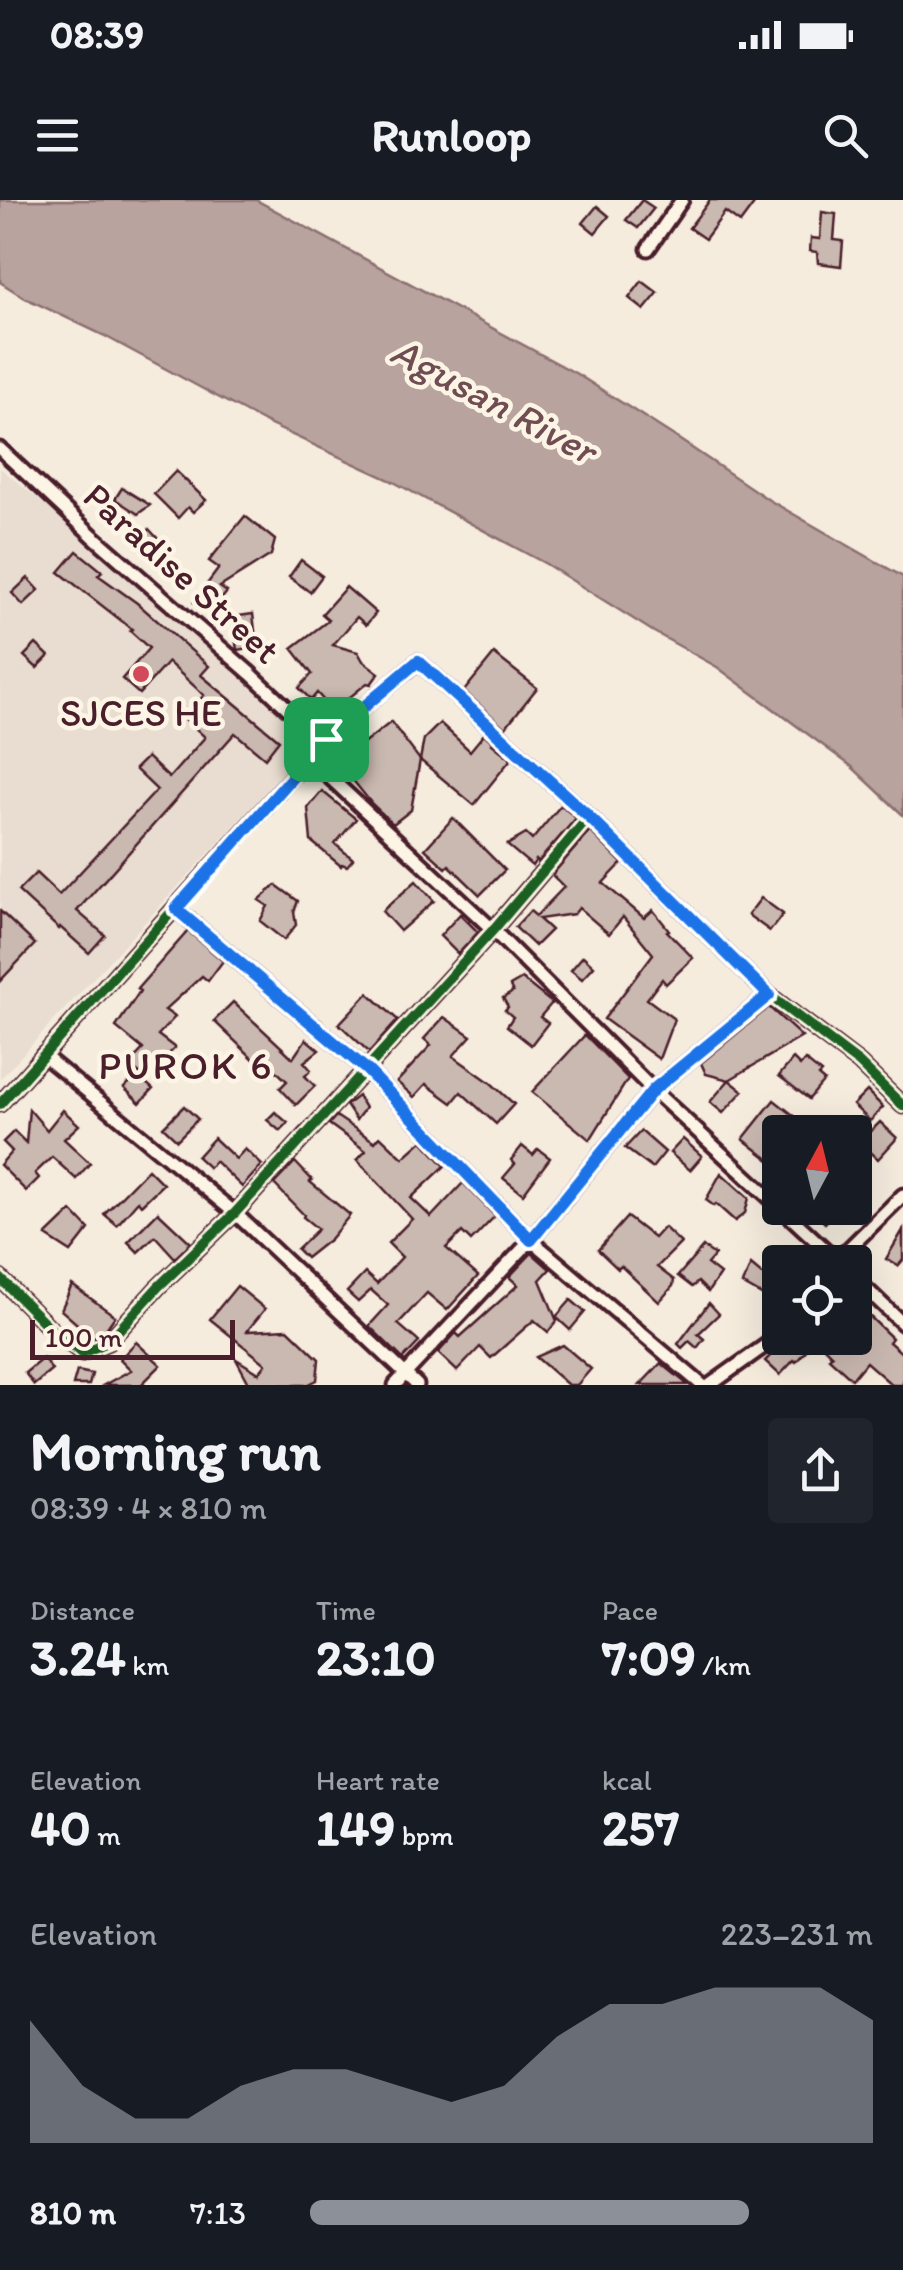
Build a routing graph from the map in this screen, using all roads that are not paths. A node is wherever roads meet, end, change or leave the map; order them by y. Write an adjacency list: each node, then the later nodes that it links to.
1 (682, 200): 2 (street)
2 (648, 249)
3 (0, 448): 4 (street, Paradise Street)
4 (326, 739): 5 (street); 6 (street)
5 (310, 759): 7 (street); 8 (street)
6 (589, 817): 8 (street); 9 (street)
7 (176, 909): 10 (street); 11 (street)
8 (494, 930): 11 (street); 12 (street)
9 (769, 995): 12 (street); 14 (street)
10 (43, 1055): 13 (street); 16 (street)
11 (367, 1070): 16 (street); 17 (street)
12 (653, 1090): 17 (street); 18 (street)
13 (0, 1104)
14 (903, 1106)
15 (903, 1195): 19 (street)
16 (235, 1213): 20 (street); 24 (street)
17 (531, 1240): 24 (street); 27 (street)
18 (819, 1245)
19 (854, 1245)
20 (0, 1278)
21 (872, 1294): 22 (street)
22 (903, 1324)
23 (762, 1348): 28 (street)
24 (405, 1374): 25 (street); 26 (street)
25 (395, 1385)
26 (417, 1385)
27 (702, 1385)
28 (710, 1385)

